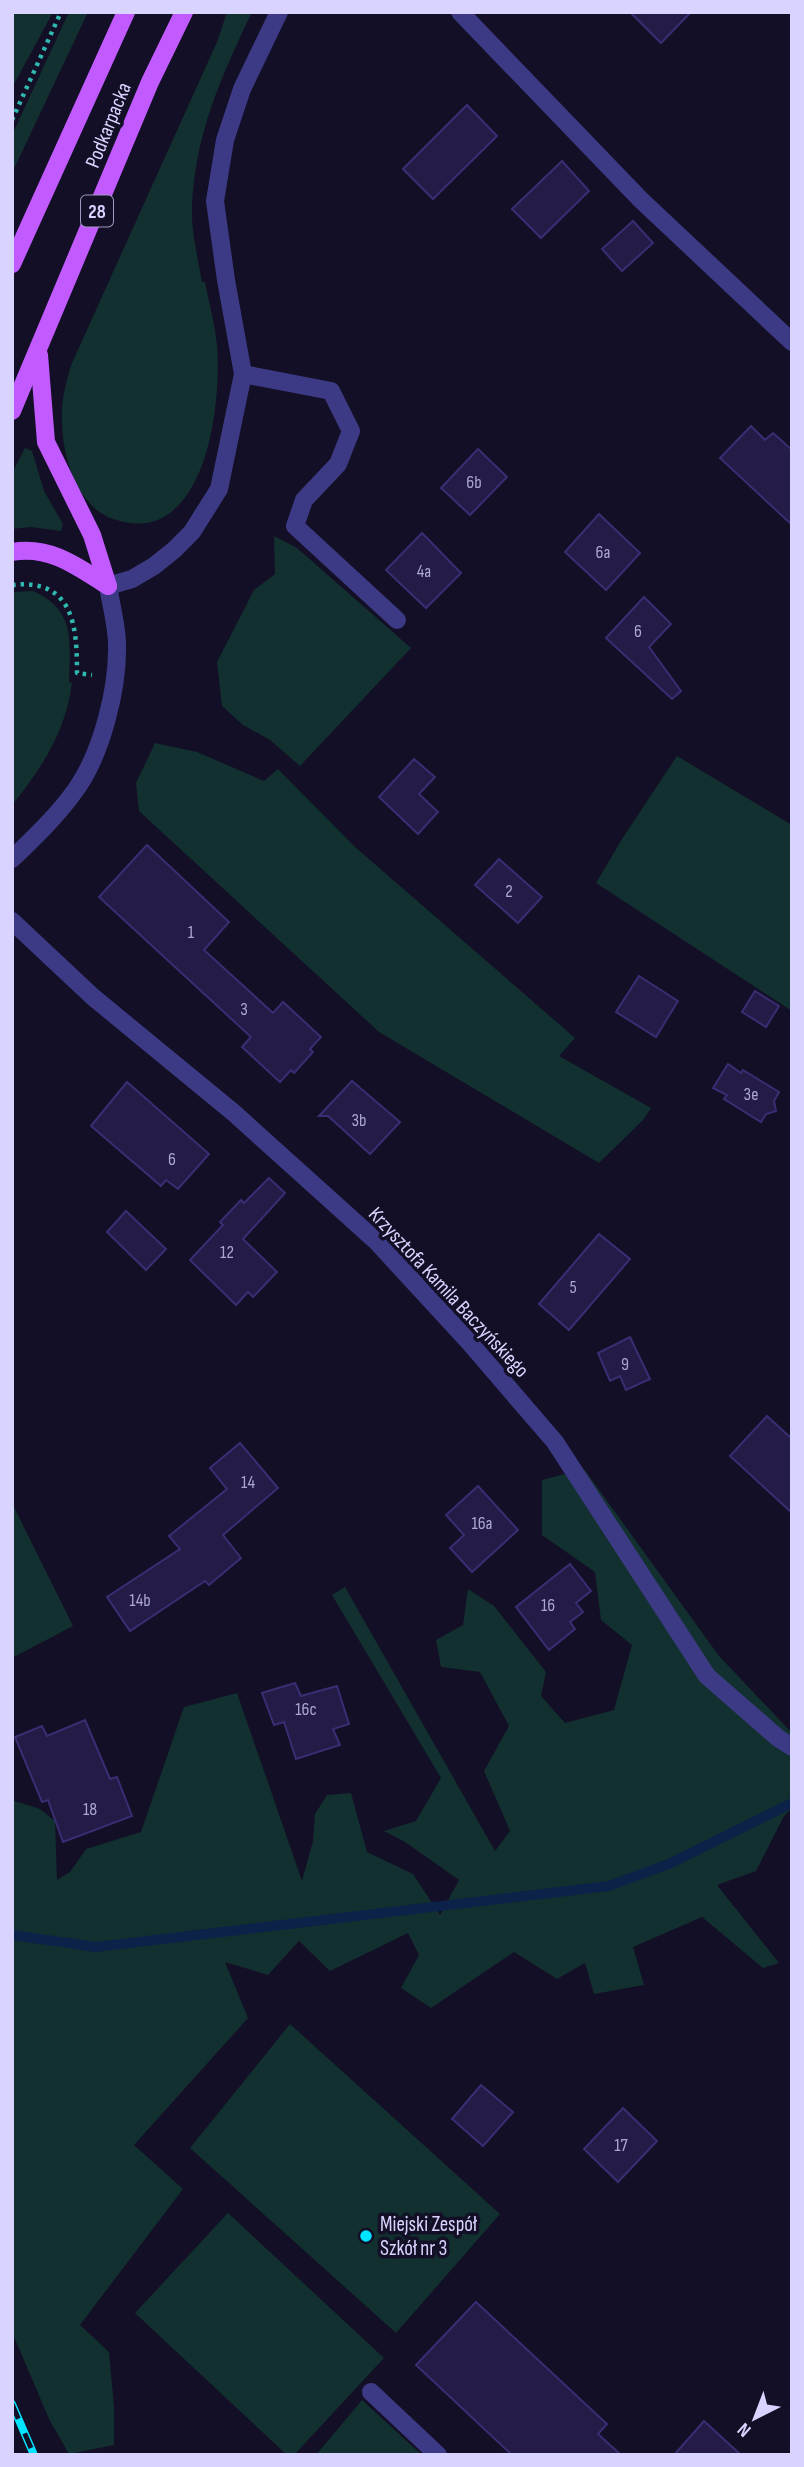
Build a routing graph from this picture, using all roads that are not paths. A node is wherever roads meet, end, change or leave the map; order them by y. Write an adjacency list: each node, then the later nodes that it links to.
1 (126, 12): 5 (main road, Podkarpacka)
2 (184, 12): 7 (main road, Podkarpacka / 28)
3 (279, 12): 8 (street)
4 (460, 12): 6 (street)
5 (12, 264)
6 (792, 342)
7 (39, 352): 9 (main road, Podkarpacka / 28); 11 (main road)
8 (243, 374): 11 (street); 12 (street)
9 (12, 411)
10 (12, 552): 11 (main road)
11 (108, 586): 13 (street)
12 (397, 620)
13 (12, 859)
14 (12, 921): 15 (street, Krzysztofa Kamila Baczyńskiego)
15 (792, 1747)
16 (371, 2392): 17 (street)
17 (438, 2455)

